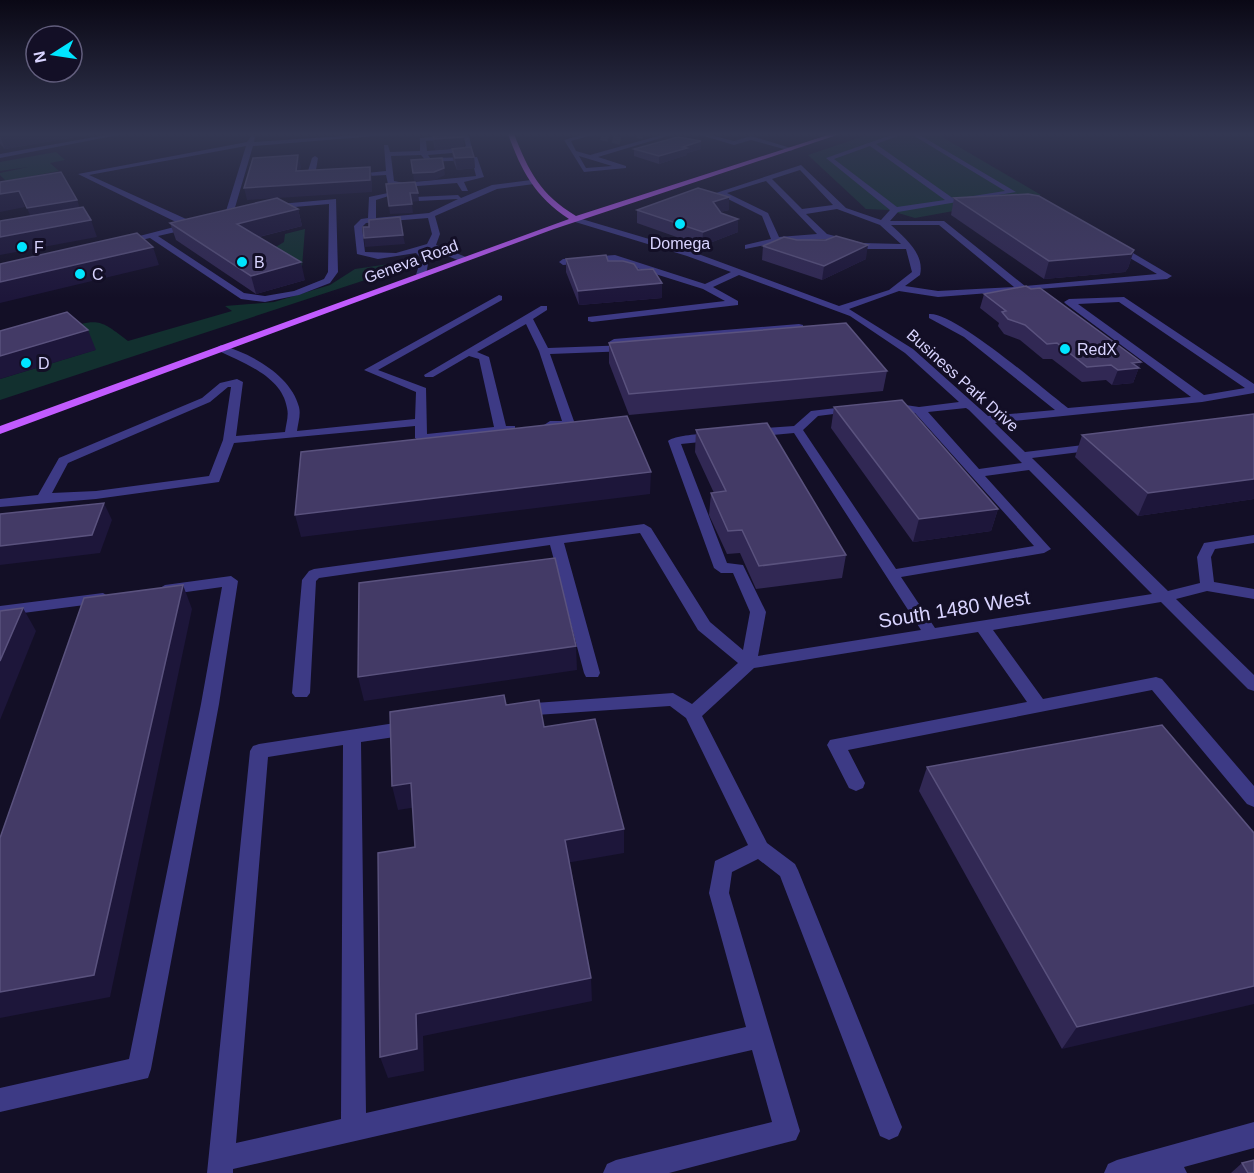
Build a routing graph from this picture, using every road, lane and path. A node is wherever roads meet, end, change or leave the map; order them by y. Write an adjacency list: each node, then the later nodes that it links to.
1 (115, 189): 29 (street)
2 (237, 189): 22 (street)
3 (463, 189): 13 (street)
4 (485, 189): 13 (street)
5 (538, 189): 26 (main road)
6 (668, 189): 26 (main road, Geneva Road)
7 (734, 189): 31 (street)
8 (778, 189): 23 (street)
9 (823, 189): 17 (street)
10 (868, 189): 20 (street)
11 (935, 189): 15 (street)
12 (1006, 189): 15 (street)
13 (467, 192): 14 (street); 16 (street)
14 (418, 196)
15 (952, 201): 20 (street)
16 (450, 204): 18 (street); 25 (street)
17 (839, 206): 23 (street); 27 (street)
18 (412, 207)
19 (259, 208): 29 (street)
20 (895, 210): 27 (street)
21 (372, 211): 21 (street); 25 (street); 37 (street)
22 (230, 212)
23 (801, 212): 30 (street)
24 (947, 214): 28 (street)
25 (431, 215): 34 (street)
26 (575, 219): 38 (main road, Geneva Road); 40 (street, Business Park Drive)
27 (883, 223): 28 (street); 36 (street)
28 (941, 223): 44 (street)
29 (152, 236): 33 (street)
30 (824, 236): 31 (street); 36 (street)
31 (776, 240): 35 (street)
32 (1107, 241): 44 (street)
33 (113, 245)
34 (430, 246): 37 (street); 38 (street)
35 (748, 247)
36 (909, 247): 43 (street)
37 (419, 251): 41 (street)
38 (463, 259): 41 (main road, Geneva Road)
39 (563, 262): 42 (street)
40 (738, 272): 42 (street); 47 (street, Business Park Drive)
41 (421, 275): 54 (main road, Geneva Road)
42 (706, 287): 50 (street)
43 (897, 288): 44 (street); 47 (street)
44 (1023, 289)
45 (499, 298): 64 (street)
46 (544, 308): 49 (street)
47 (839, 309): 51 (street, Business Park Drive)
48 (932, 316): 62 (street)
49 (528, 318): 55 (street); 56 (street)
50 (592, 319)
51 (861, 320): 52 (street); 60 (street, Business Park Drive)
52 (841, 325)
53 (808, 329): 55 (street)
54 (221, 348): 66 (main road, Geneva Road); 68 (street)
55 (544, 351): 67 (street)
56 (468, 353): 57 (street); 67 (street)
57 (429, 375)
58 (1254, 390): 59 (street); 59 (street)
59 (1202, 399): 62 (street)
60 (969, 404): 61 (street); 63 (street, Business Park Drive)
61 (919, 410): 65 (street); 73 (street)
62 (1065, 412): 63 (street)
63 (986, 420): 71 (street, Business Park Drive)
64 (421, 422): 67 (street); 68 (street)
65 (797, 429): 78 (street); 87 (street)
66 (0, 430)
67 (501, 430)
68 (291, 435): 69 (street)
69 (229, 440): 74 (street); 74 (street)
70 (1115, 444): 71 (street)
71 (1022, 456): 72 (street, Business Park Drive)
72 (1032, 466): 73 (street); 83 (street, Business Park Drive)
73 (975, 473): 78 (street)
74 (43, 498): 75 (street)
75 (0, 503)
76 (1254, 538): 79 (street)
77 (556, 540): 87 (street); 88 (street); 90 (street)
78 (892, 574): 86 (street)
79 (1207, 586): 82 (street); 83 (street, South 1480 West)
80 (150, 591): 100 (street)
81 (127, 594): 84 (street)
82 (1254, 594)
83 (1164, 597): 85 (street, South 1480 West); 89 (street, Business Park Drive)
84 (0, 611)
85 (982, 626): 86 (street, South 1480 West); 91 (street)
86 (931, 634): 87 (street, South 1480 West)
87 (749, 663): 93 (street)
88 (592, 673)
89 (1254, 685)
90 (301, 693)
91 (1039, 706): 96 (street); 97 (street)
92 (500, 714): 93 (street)
93 (693, 714): 98 (street)
94 (420, 726): 95 (street)
95 (352, 737): 102 (street); 104 (street)
96 (856, 783)
97 (1254, 799)
98 (760, 849): 99 (street); 101 (street)
99 (760, 1036): 102 (street); 106 (street)
100 (0, 1100)
101 (890, 1127)
102 (354, 1129): 104 (street)
103 (1254, 1135): 105 (street)
104 (221, 1166)
105 (1170, 1166): 107 (street)
106 (616, 1173)
107 (1118, 1173)

